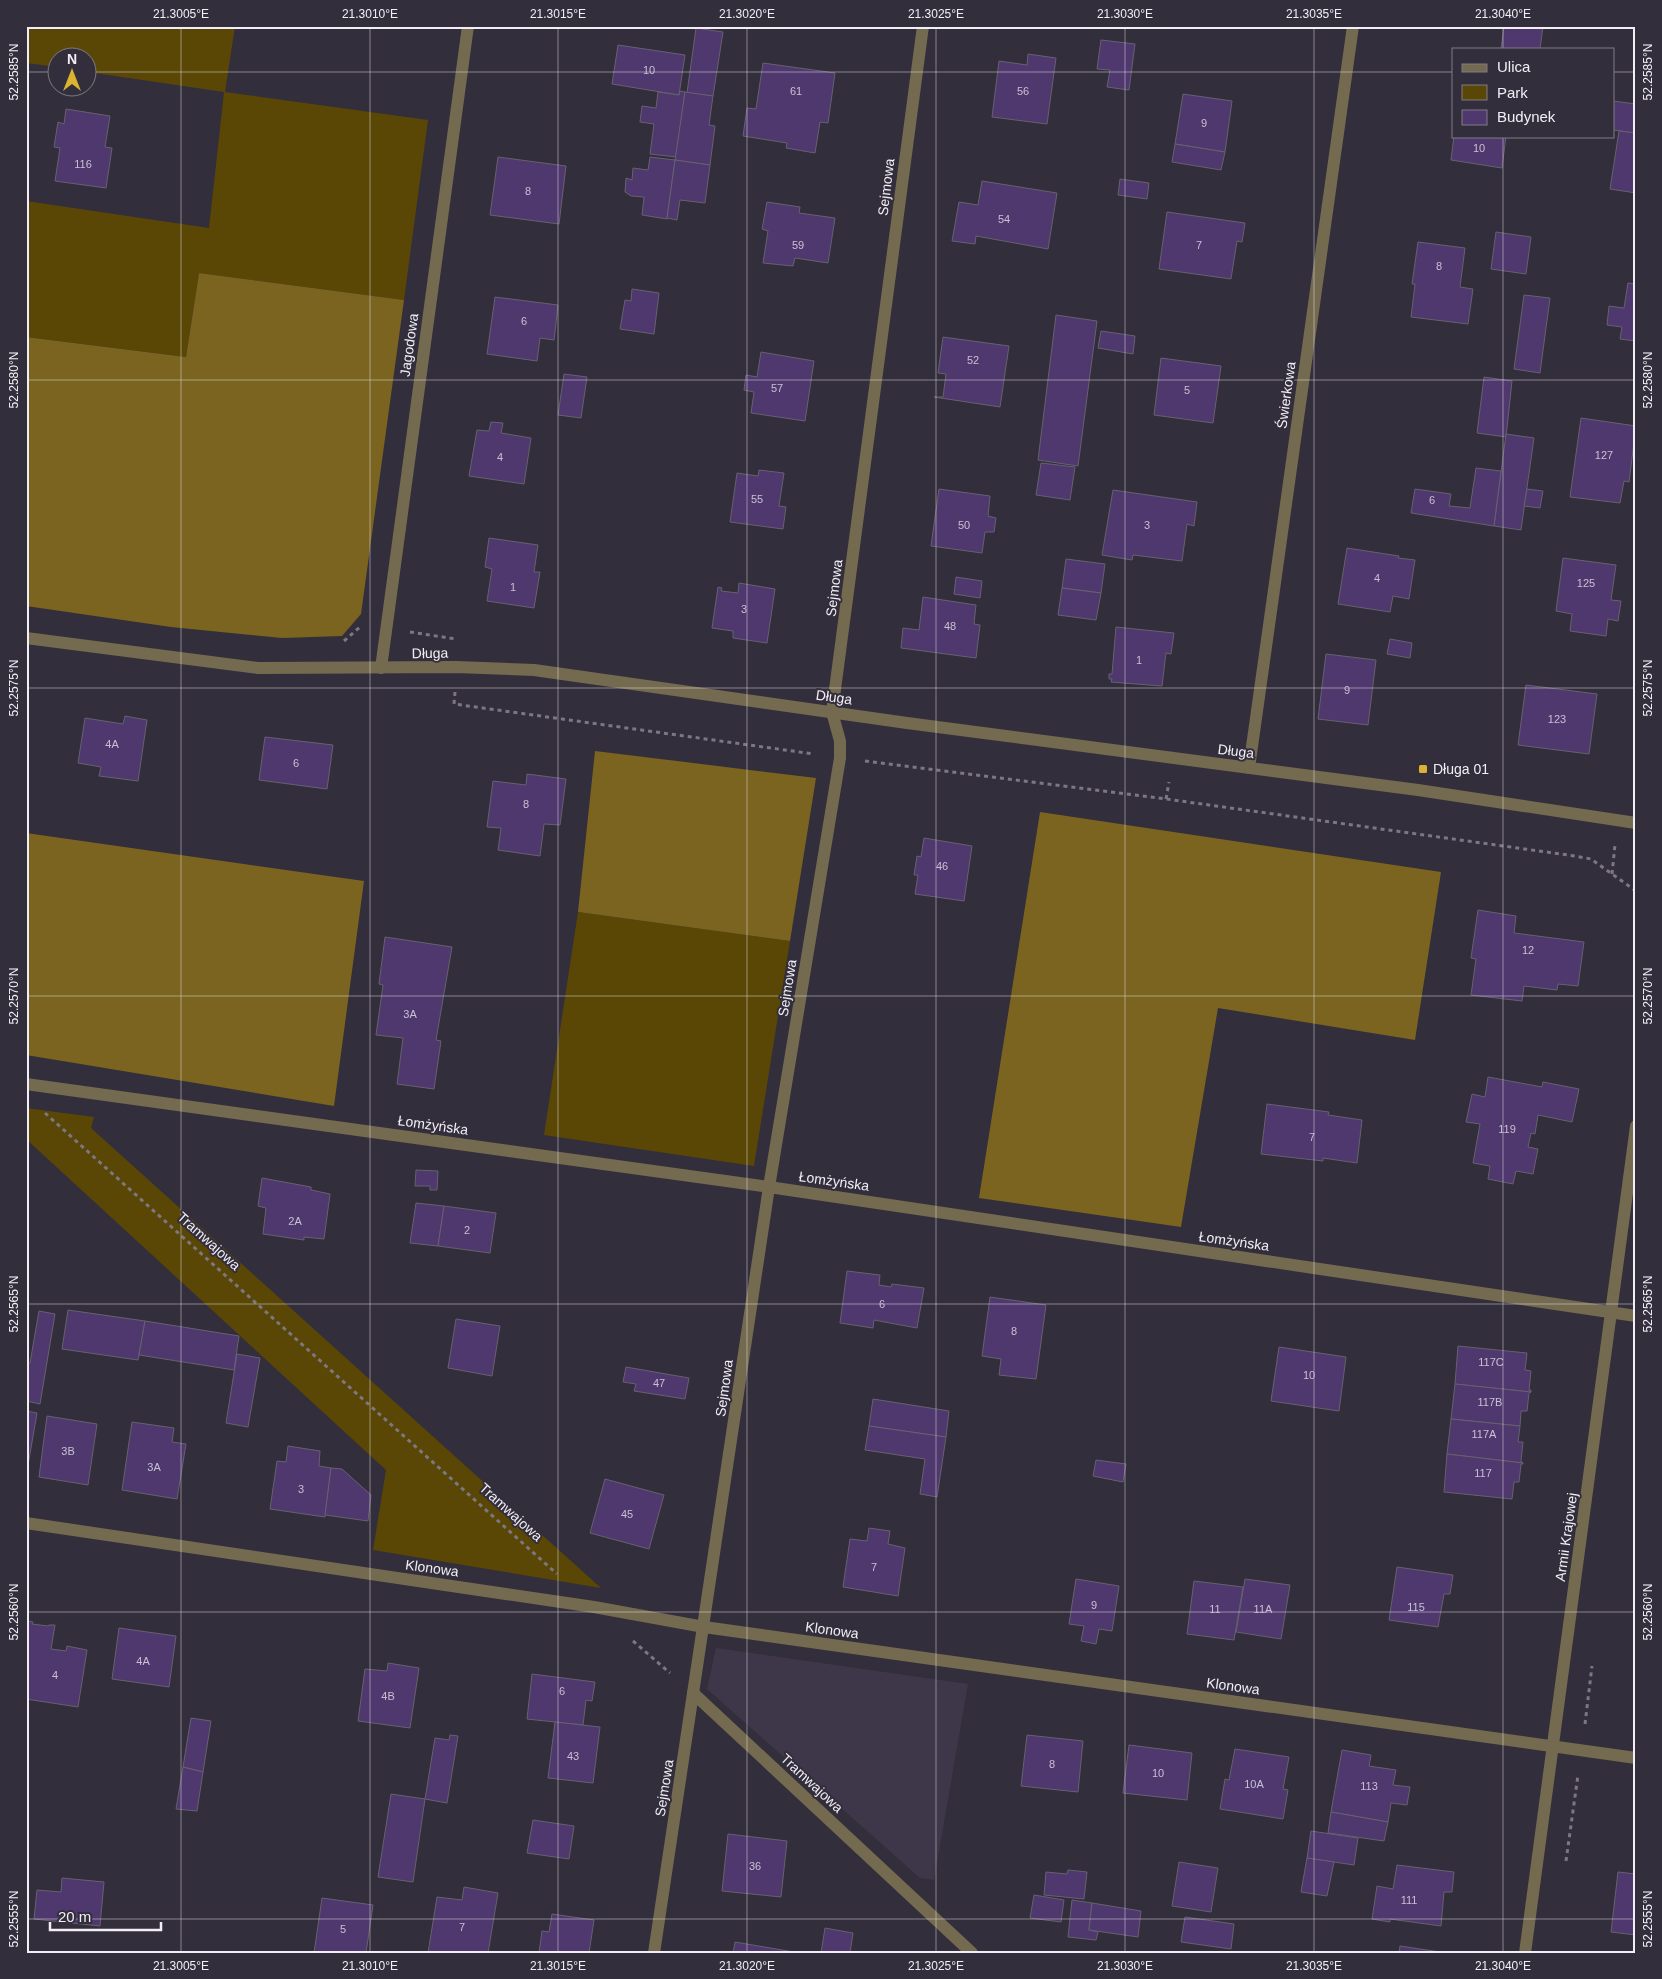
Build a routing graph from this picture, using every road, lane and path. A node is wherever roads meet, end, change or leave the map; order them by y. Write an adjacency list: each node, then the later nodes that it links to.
1 (468, 26): 7 (street, Jagodowa)
2 (923, 26): 9 (street, Sejmowa)
3 (1353, 26): 11 (street, Świerkowa)
4 (402, 631): 6 (path)
5 (26, 638): 7 (street, Długa)
6 (457, 645)
7 (380, 668): 9 (street, Długa)
8 (455, 690): 10 (path)
9 (832, 712): 10 (street, Sejmowa); 11 (street, Długa)
10 (840, 758): 13 (path); 17 (street, Sejmowa)
11 (1249, 768): 12 (street, Długa)
12 (1636, 822)
13 (1636, 891)
14 (26, 1084): 17 (street, Łomżyńska)
15 (41, 1110): 21 (path, Tramwajowa)
16 (1636, 1126): 18 (street, Armii Krajowej)
17 (769, 1187): 18 (street, Łomżyńska); 22 (street, Sejmowa)
18 (1611, 1312): 19 (street, Łomżyńska); 25 (street, Armii Krajowej)
19 (1636, 1316)
20 (26, 1523): 22 (street, Klonowa)
21 (558, 1574)
22 (704, 1627): 24 (street, Sejmowa); 25 (street, Klonowa)
23 (630, 1638): 24 (path)
24 (693, 1693): 27 (street, Sejmowa); 28 (street, Tramwajowa)
25 (1554, 1746): 26 (street, Klonowa); 29 (street, Armii Krajowej)
26 (1636, 1758)
27 (654, 1953)
28 (972, 1953)
29 (1524, 1953)

